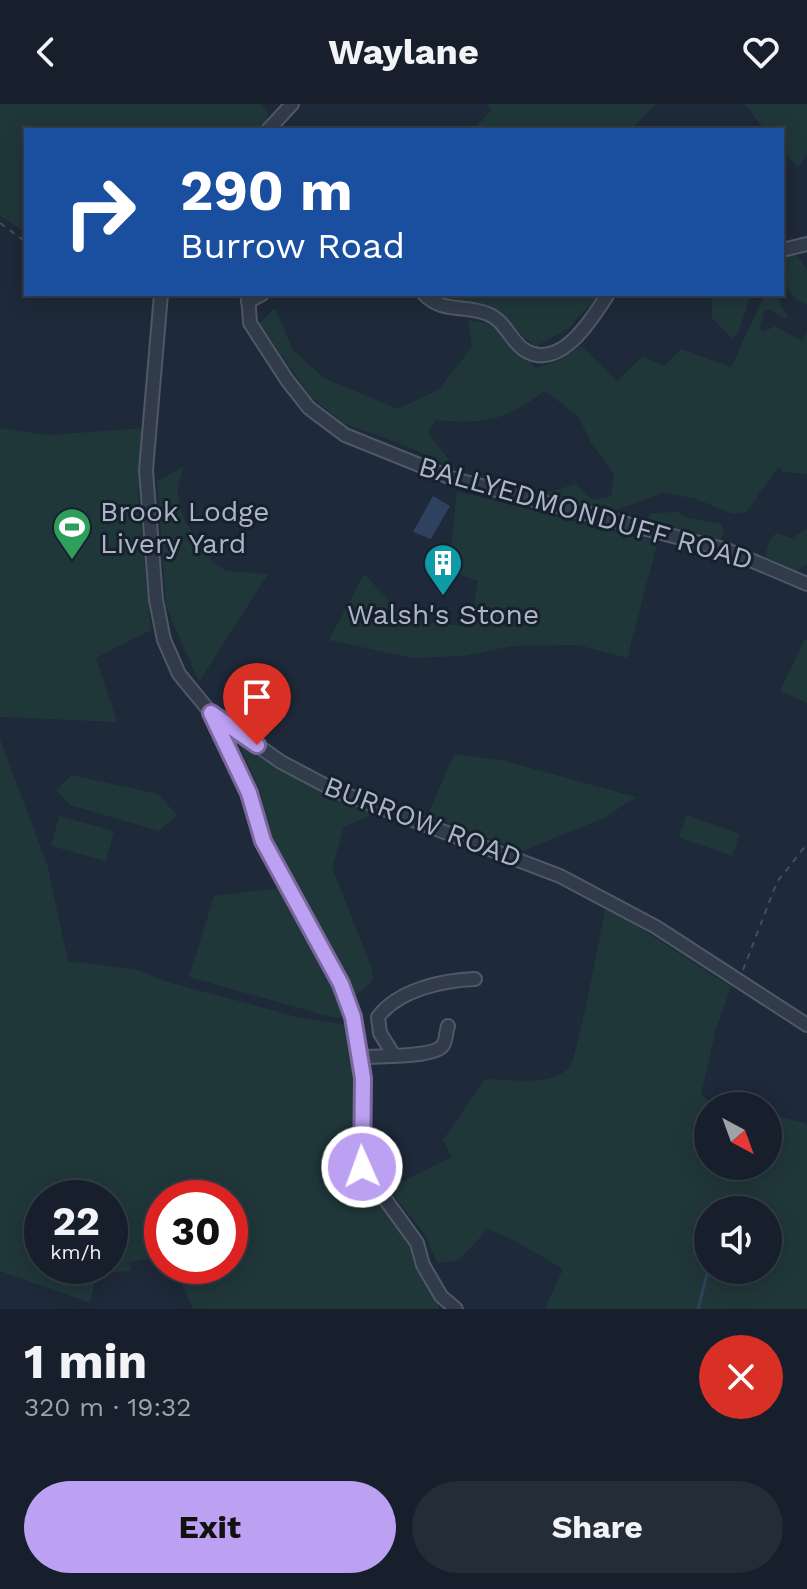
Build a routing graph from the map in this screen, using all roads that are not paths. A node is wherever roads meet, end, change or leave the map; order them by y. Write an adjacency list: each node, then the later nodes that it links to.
1 (292, 104): 2 (street)
2 (270, 128)
3 (807, 244): 4 (street)
4 (784, 250)
5 (161, 296): 10 (street, BURROW ROAD)
6 (427, 296): 7 (street)
7 (607, 296)
8 (248, 298): 9 (street, BALLYEDMONDUFF ROAD)
9 (807, 584)
10 (211, 713): 12 (street, BURROW ROAD); 15 (street)
11 (475, 979): 14 (street)
12 (807, 1025)
13 (448, 1026): 14 (street)
14 (393, 1054): 15 (street)
15 (360, 1057): 16 (street)
16 (456, 1309)

